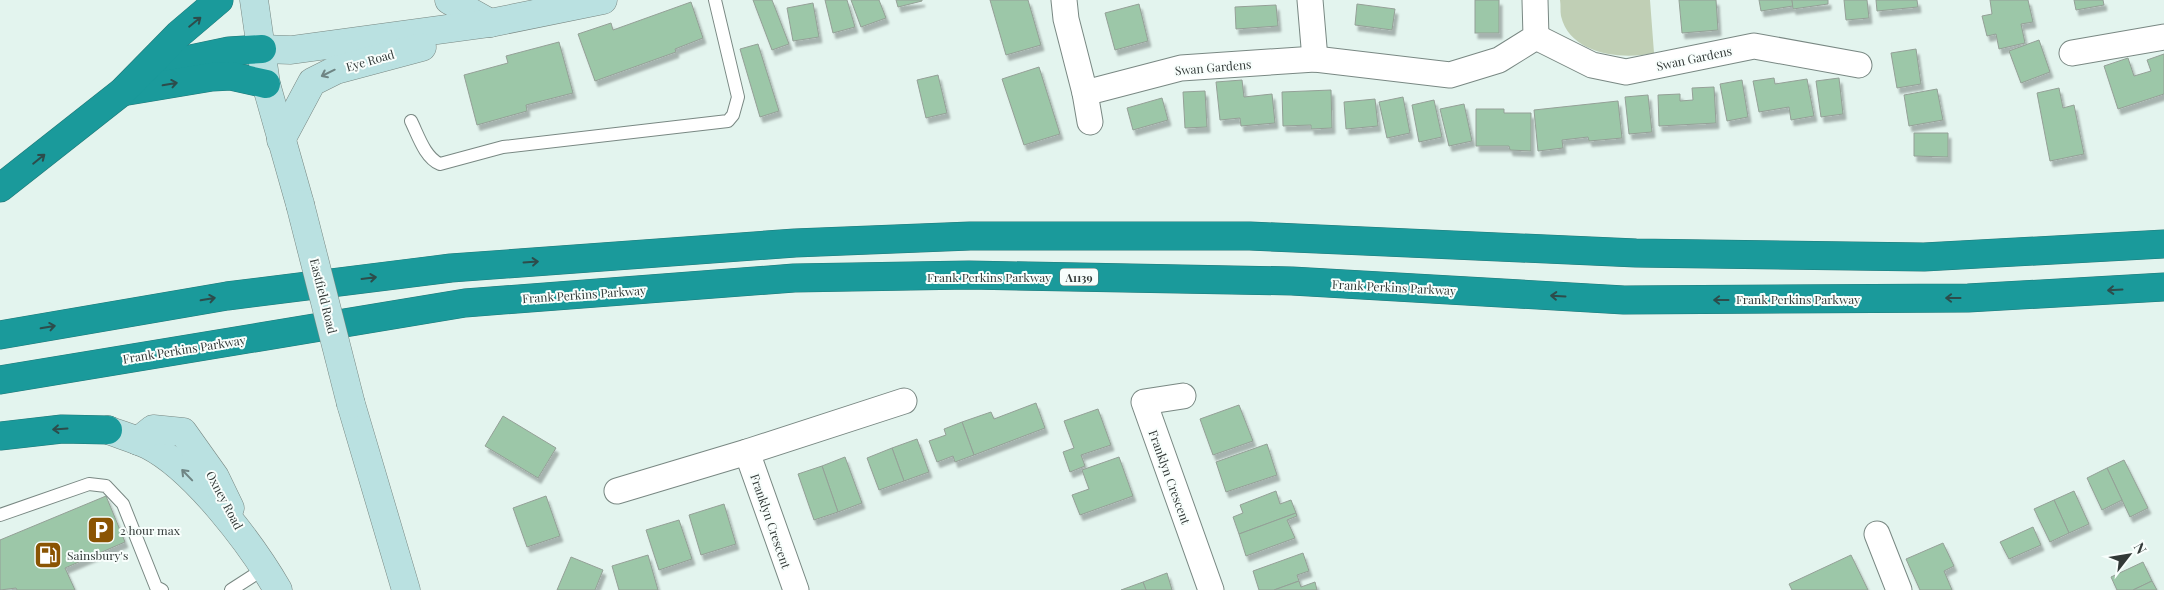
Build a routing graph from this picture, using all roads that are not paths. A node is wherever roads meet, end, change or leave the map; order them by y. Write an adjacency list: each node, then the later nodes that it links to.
1 (219, 0): 16 (highway, one-way to 1)
2 (254, 0): 12 (street, Eastfield Road)
3 (449, 0): 9 (street)
4 (603, 0): 9 (street, Eye Road)
5 (715, 0): 20 (lane)
6 (1064, 0): 19 (street)
7 (1310, 0): 14 (street)
8 (1535, 0): 10 (street)
9 (490, 23): 12 (street, Eye Road); 22 (street, Eye Road, one-way to 22)
10 (1536, 37): 14 (street, Swan Gardens); 15 (street, Swan Gardens)
11 (2164, 37): 13 (street)
12 (262, 49): 16 (highway); 17 (street, Eastfield Road)
13 (2072, 53)
14 (1315, 59): 19 (street, Swan Gardens)
15 (1859, 65)
16 (148, 68): 18 (highway)
17 (266, 84): 18 (highway, one-way to 17); 22 (street, Eastfield Road)
18 (122, 92): 23 (highway, one-way to 18)
19 (1085, 93): 21 (street)
20 (410, 121)
21 (1090, 122)
22 (281, 140): 39 (street, Eastfield Road, bridge)
23 (0, 188)
24 (2164, 244): 26 (highway, one-way to 24)
25 (2164, 287): 27 (highway, Frank Perkins Parkway / A1139, one-way to 27)
26 (0, 335)
27 (0, 380)
28 (1183, 396): 41 (street, Franklyn Crescent)
29 (904, 401): 32 (street)
30 (108, 430): 31 (highway, one-way to 31); 36 (street, Oxney Road)
31 (0, 436)
32 (747, 452): 33 (street); 40 (street, Franklyn Crescent)
33 (617, 491)
34 (0, 515): 37 (lane)
35 (1877, 534): 42 (street)
36 (272, 579): 38 (lane)
37 (162, 590)
38 (231, 590)
39 (406, 590)
40 (796, 590)
41 (1211, 590)
42 (1899, 590)

